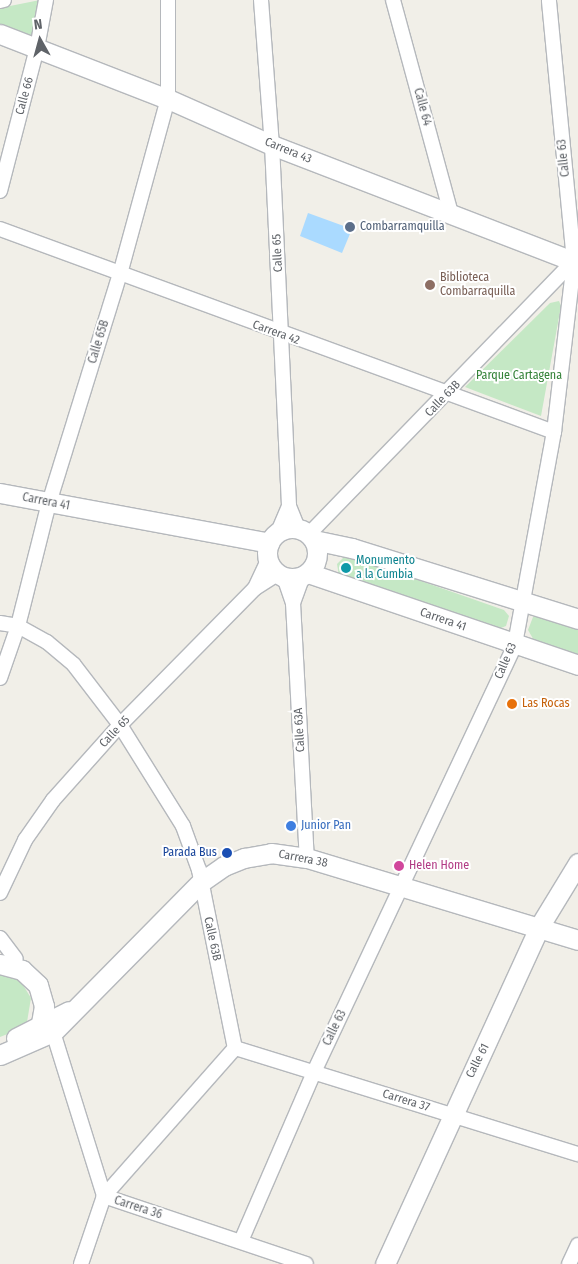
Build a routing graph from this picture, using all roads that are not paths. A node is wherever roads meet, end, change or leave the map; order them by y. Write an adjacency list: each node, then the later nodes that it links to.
1 (4, 0): 7 (street)
2 (46, 0): 9 (street, Calle 66)
3 (168, 0): 10 (street, Calle 65B)
4 (261, 0): 11 (street, Calle 65)
5 (393, 0): 13 (street, Calle 64)
6 (549, 0): 15 (street, Calle 63)
7 (0, 1)
8 (0, 34): 9 (street, Carrera 43)
9 (37, 48): 10 (street, Carrera 43); 12 (street, Calle 66)
10 (168, 99): 11 (street, Carrera 43); 16 (street, Calle 65B)
11 (272, 145): 13 (street, Carrera 43); 17 (street, Calle 65)
12 (0, 190)
13 (451, 213): 15 (street, Carrera 43)
14 (0, 229): 16 (street, Carrera 42)
15 (576, 262): 18 (street, Calle 63B); 19 (street, Calle 63)
16 (120, 274): 17 (street, Carrera 42); 21 (street, Calle 65B)
17 (283, 335): 18 (street, Carrera 42); 22 (street, Calle 65)
18 (448, 394): 19 (street, Carrera 42); 23 (street, Calle 63B)
19 (554, 432): 27 (street, Calle 63)
20 (0, 493): 21 (street, Carrera 41)
21 (49, 503): 24 (street, Carrera 41); 30 (street, Calle 65B)
22 (289, 506): 23 (street, Calle 65); 24 (street, Calle 65)
23 (307, 534): 24 (street); 25 (street); 27 (street)
24 (275, 557): 25 (street); 26 (street, Calle 63A); 34 (street, Calle 65)
25 (306, 575): 26 (street, Calle 63A); 31 (street, Carrera 41)
26 (293, 603): 35 (street, Calle 63A)
27 (523, 604): 28 (street); 31 (street, Calle 63)
28 (578, 620)
29 (0, 623): 30 (street, Calle 63B)
30 (18, 626): 33 (street, Calle 65B); 34 (street, Calle 63B)
31 (515, 644): 32 (street, Carrera 41); 39 (street, Calle 63)
32 (578, 665)
33 (0, 678)
34 (120, 725): 37 (street, Calle 63B); 38 (street, Calle 65)
35 (307, 858): 37 (street, Carrera 38); 39 (street, Carrera 38)
36 (578, 862): 40 (street, Calle 61)
37 (201, 882): 44 (street, Carrera 38); 46 (street, Calle 63B)
38 (1, 885)
39 (403, 885): 40 (street, Carrera 38); 48 (street, Calle 63)
40 (539, 927): 42 (street, Carrera 38); 49 (street, Calle 61)
41 (0, 938): 43 (street)
42 (578, 940)
43 (8, 961): 44 (street)
44 (47, 1028): 45 (street, Carrera 38); 47 (street, Carrera 38); 51 (street, Carrera 36)
45 (0, 1043)
46 (235, 1048): 48 (street, Carrera 37); 51 (street)
47 (0, 1055)
48 (314, 1072): 49 (street, Carrera 37); 52 (street, Calle 63)
49 (450, 1115): 50 (street, Carrera 37); 56 (street, Calle 61)
50 (578, 1154)
51 (104, 1196): 52 (street, Carrera 36); 54 (street)
52 (240, 1241): 55 (street, Carrera 36)
53 (578, 1245): 57 (street)
54 (81, 1264)
55 (306, 1264)
56 (385, 1264)
57 (569, 1264)

